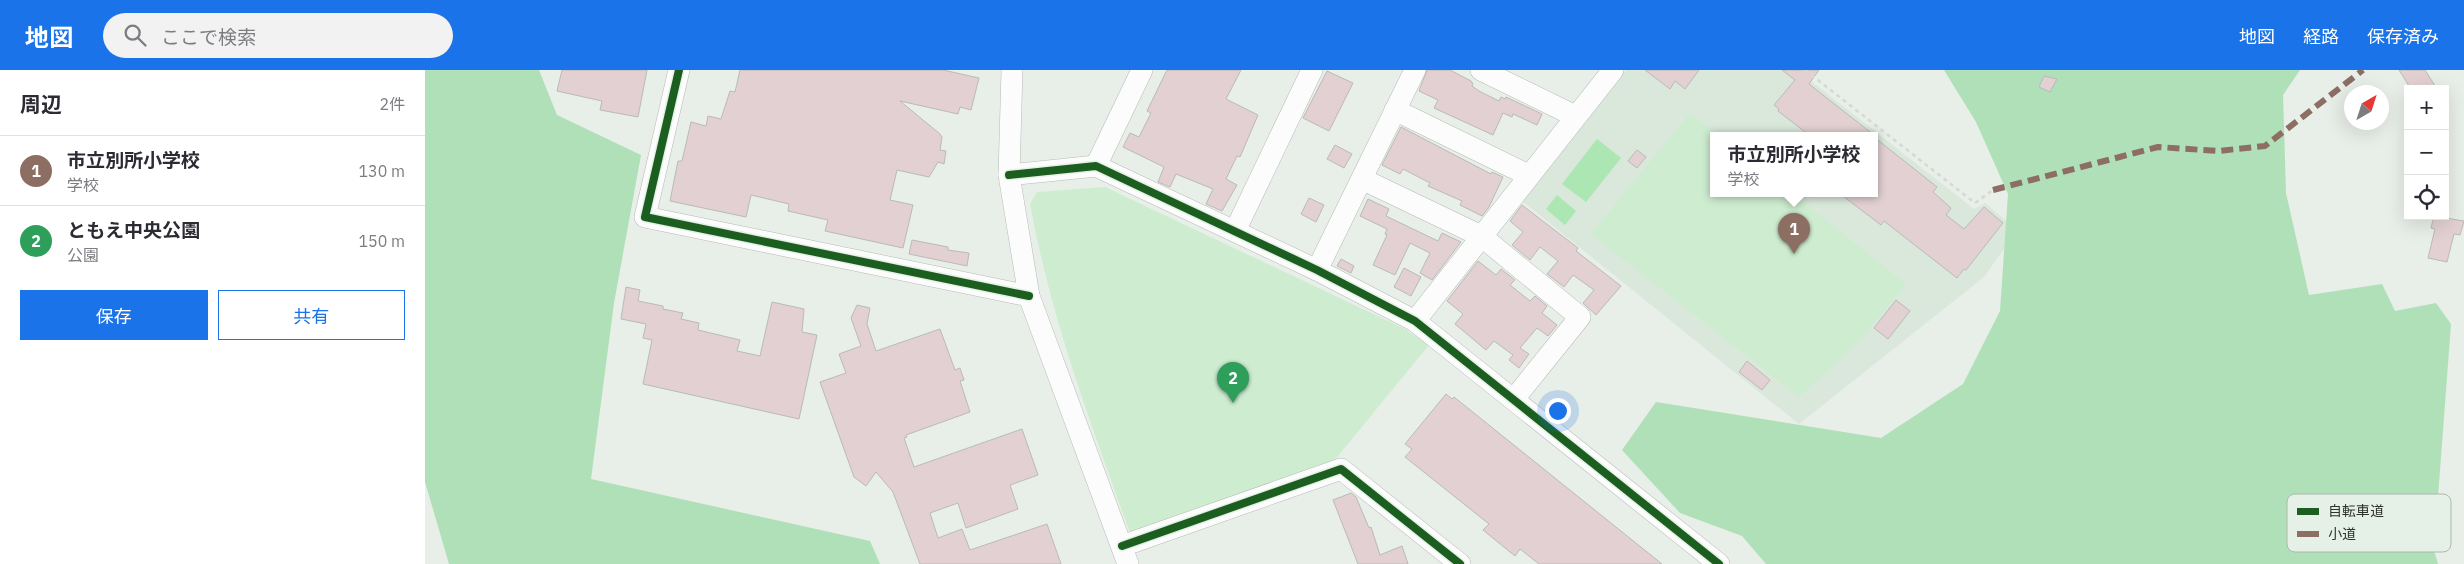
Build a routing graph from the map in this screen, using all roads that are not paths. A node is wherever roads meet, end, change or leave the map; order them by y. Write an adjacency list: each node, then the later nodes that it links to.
1 (679, 70): 17 (street)
2 (1012, 70): 11 (street)
3 (1142, 70): 10 (street)
4 (1311, 70): 14 (street)
5 (1415, 70): 8 (street)
6 (1481, 70): 9 (street)
7 (1613, 70): 9 (street)
8 (1395, 110): 12 (street); 13 (street)
9 (1575, 116): 12 (street)
10 (1096, 166): 11 (street); 14 (street)
11 (1009, 175): 17 (street)
12 (1528, 176): 15 (street)
13 (1362, 178): 15 (street); 16 (street)
14 (1235, 231): 16 (street)
15 (1481, 236): 18 (street); 19 (street)
16 (1317, 270): 18 (street)
17 (1029, 296): 20 (street)
18 (1415, 320): 19 (street)
19 (1515, 399): 22 (street)
20 (1125, 555): 21 (street)
21 (1460, 564)
22 (1719, 564)

